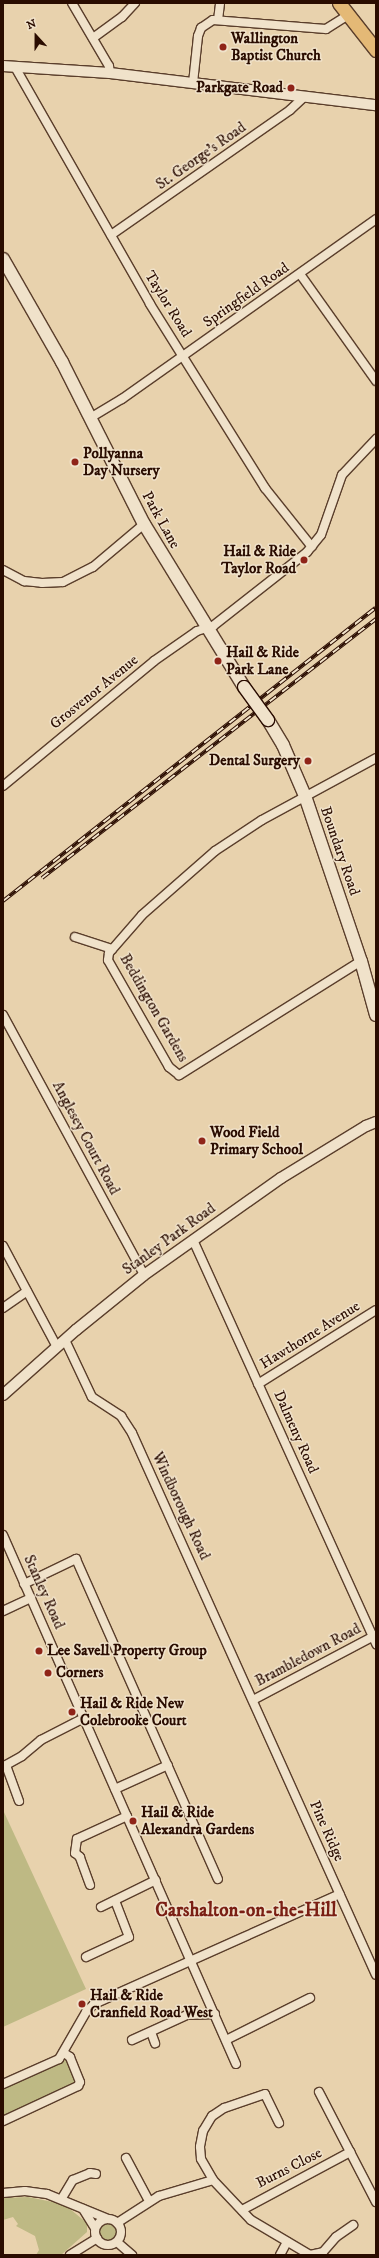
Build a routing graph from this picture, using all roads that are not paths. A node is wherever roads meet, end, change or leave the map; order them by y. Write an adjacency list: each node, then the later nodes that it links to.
1 (72, 3): 7 (street)
2 (135, 3): 7 (street)
3 (220, 3): 6 (street)
4 (339, 3): 5 (main road)
5 (348, 15): 6 (street); 8 (main road)
6 (218, 20): 12 (street)
7 (93, 38): 11 (street)
8 (376, 50)
9 (3, 66): 10 (street)
10 (15, 67): 11 (street); 16 (street, Taylor Road)
11 (110, 73): 12 (street)
12 (193, 83): 13 (street)
13 (304, 97): 14 (street); 16 (street, St. George's Road)
14 (376, 105)
15 (376, 219): 18 (street, Springfield Road)
16 (111, 235): 19 (street, Taylor Road)
17 (3, 259): 21 (main road, Park Lane)
18 (300, 274): 19 (street, Springfield Road); 20 (street)
19 (184, 356): 21 (street, Springfield Road); 24 (street, Taylor Road)
20 (376, 381)
21 (90, 418): 23 (main road, Park Lane)
22 (376, 439): 24 (street, Grosvenor Avenue)
23 (144, 524): 25 (street); 26 (main road, Park Lane)
24 (312, 547): 26 (street, Grosvenor Avenue)
25 (3, 570)
26 (207, 627): 27 (main road, Park Lane, bridge); 29 (street, Grosvenor Avenue)
27 (257, 705): 30 (main road, Boundary Road, bridge)
28 (376, 758): 30 (street, Beddington Gardens)
29 (3, 786)
30 (305, 796): 32 (street, Beddington Gardens); 33 (main road, Boundary Road)
31 (75, 937): 32 (street)
32 (112, 949): 33 (street, Beddington Gardens)
33 (361, 961): 35 (main road, Boundary Road)
34 (3, 1015): 40 (street, Anglesey Court Road)
35 (376, 1015)
36 (376, 1117): 37 (street, Stanley Park Road)
37 (371, 1124): 38 (street, Stanley Park Road)
38 (192, 1240): 40 (street, Stanley Park Road); 46 (street, Dalmeny Road)
39 (3, 1246): 41 (street)
40 (144, 1275): 44 (street, Stanley Park Road)
41 (27, 1291): 42 (street); 45 (street)
42 (3, 1308)
43 (376, 1310): 46 (street, Hawthorne Avenue)
44 (65, 1340): 45 (street, Stanley Park Road); 53 (street, Windborough Road)
45 (57, 1347): 47 (street, Stanley Park Road)
46 (258, 1384): 52 (street, Dalmeny Road)
47 (3, 1395)
48 (3, 1535): 49 (street, Stanley Road)
49 (24, 1584): 50 (street, Stanley Road); 55 (street)
50 (31, 1598): 51 (street); 54 (street, Stanley Road)
51 (3, 1611)
52 (375, 1639): 53 (street, Brambledown Road)
53 (253, 1700): 62 (street, Pine Ridge)
54 (84, 1718): 56 (street, Stanley Road); 57 (street)
55 (168, 1765): 56 (street); 60 (street)
56 (115, 1789): 58 (street, Stanley Road)
57 (19, 1801)
58 (128, 1816): 59 (street, Stanley Road); 61 (street)
59 (156, 1880): 63 (street); 66 (street, Stanley Road)
60 (218, 1880)
61 (90, 1885)
62 (340, 1894): 66 (street); 67 (street, Pine Ridge)
63 (115, 1901): 64 (street); 65 (street)
64 (101, 1907)
65 (86, 1957)
66 (191, 1961): 69 (street, Stanley Road); 74 (street)
67 (376, 1975)
68 (310, 1998): 72 (street)
69 (215, 2014): 70 (street); 72 (street, Stanley Road)
70 (151, 2032): 71 (street); 73 (street)
71 (132, 2040)
72 (226, 2040): 75 (street, Stanley Road)
73 (155, 2043)
74 (64, 2053): 76 (street); 78 (street)
75 (236, 2064)
76 (3, 2084)
77 (319, 2092): 80 (street)
78 (3, 2121)
79 (279, 2123): 83 (street)
80 (350, 2152): 87 (street); 89 (street, Burns Close)
81 (126, 2158): 86 (street)
82 (96, 2174): 85 (street)
83 (213, 2180): 86 (street); 89 (street)
84 (3, 2193): 85 (street)
85 (62, 2198): 88 (street)
86 (149, 2201): 91 (street)
87 (376, 2202)
88 (83, 2209): 90 (street); 93 (street)
89 (242, 2210): 96 (street)
90 (108, 2219): 91 (street); 93 (street)
91 (117, 2223): 95 (street)
92 (353, 2225): 100 (street)
93 (95, 2228): 94 (street)
94 (96, 2238): 95 (street); 97 (street)
95 (117, 2242): 98 (street)
96 (287, 2242): 99 (street); 100 (street)
97 (70, 2255)
98 (132, 2255)
99 (280, 2255)
100 (310, 2255)

